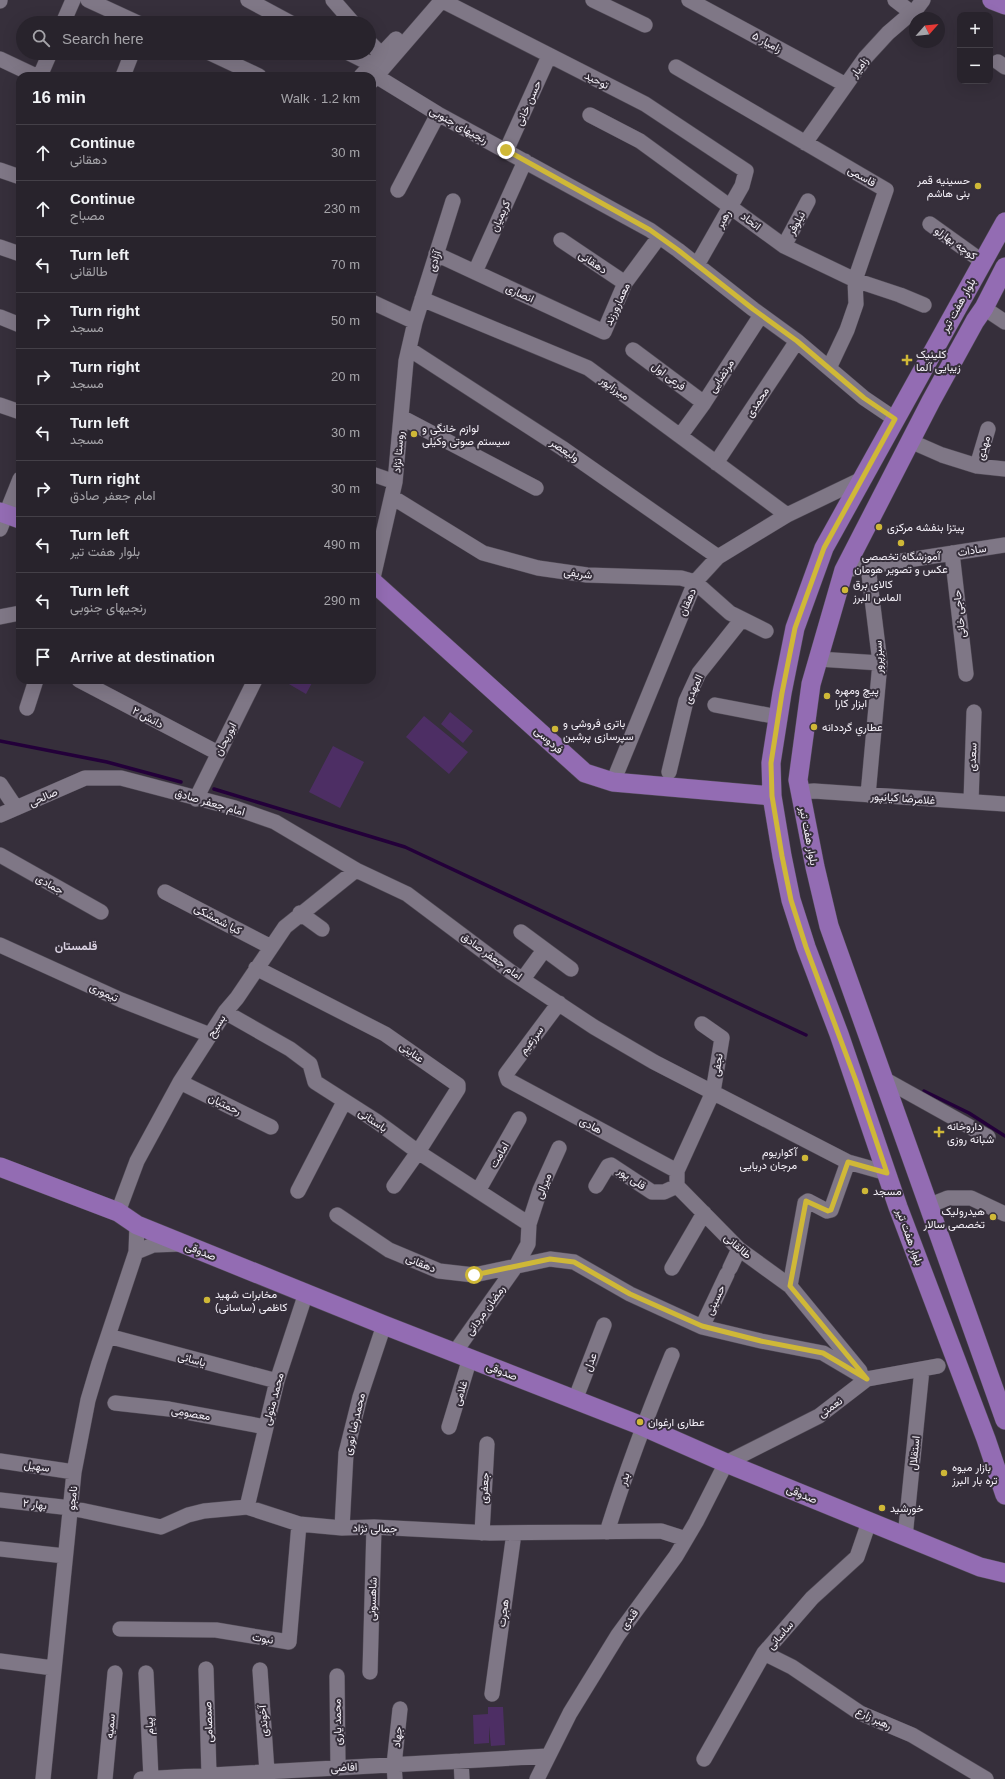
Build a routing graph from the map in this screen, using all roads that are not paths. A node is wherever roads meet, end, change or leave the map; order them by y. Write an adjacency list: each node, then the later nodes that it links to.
1 (73, 0): 15 (street)
2 (88, 0): 16 (street)
3 (248, 0): 17 (street)
4 (334, 0): 18 (street)
5 (432, 0): 27 (street)
6 (441, 0): 20 (street, توحید); 27 (street)
7 (593, 0): 19 (street)
8 (689, 0): 32 (street, زامیار ۵)
9 (895, 0): 13 (street)
10 (923, 0): 13 (street, زامیار)
11 (992, 0): 12 (main road)
12 (1005, 6)
13 (912, 12)
14 (909, 15): 32 (street, زامیار)
15 (66, 16)
16 (123, 16)
17 (278, 16)
18 (347, 16)
19 (645, 24)
20 (549, 56): 36 (street, حسن خانی); 39 (street, توحید)
21 (0, 59): 28 (street)
22 (47, 60): 29 (street)
23 (129, 60): 30 (street)
24 (225, 60): 31 (street)
25 (360, 60): 27 (street)
26 (676, 67): 35 (street, قاسمی)
27 (375, 69): 33 (street, رنجیهای جنوبی)
28 (28, 72)
29 (42, 72)
30 (125, 72)
31 (250, 72)
32 (846, 85): 35 (street, زامیار)
33 (438, 114): 36 (street, رنجیهای جنوبی); 41 (street)
34 (590, 114): 44 (street, اتحاد)
35 (805, 143): 57 (street, قاسمی)
36 (506, 150): 37 (street, رنجیهای جنوبی)
37 (525, 161): 47 (street, رنجیهای جنوبی); 56 (street, کریمیان)
38 (0, 170): 40 (street)
39 (746, 171): 44 (street, رهبر)
40 (16, 176)
41 (398, 190)
42 (453, 201): 52 (street, آزادی)
43 (808, 201): 49 (street, نیلوفر)
44 (730, 206): 49 (street, اتحاد); 54 (street, رهبر)
45 (1005, 222): 53 (main road, بلوار هفت تیر)
46 (930, 224): 53 (street, کوچه بهارلو)
47 (659, 237): 54 (street, رنجیهای جنوبی); 58 (street, معمارورزند)
48 (561, 240): 58 (street, دهقانی)
49 (784, 246): 57 (street, اتحاد)
50 (0, 248): 51 (street)
51 (16, 253)
52 (436, 254): 56 (street, انصاری); 59 (street, آزادی)
53 (983, 262): 62 (main road, بلوار هفت تیر)
54 (697, 265): 63 (street, رنجیهای جنوبی)
55 (1005, 267): 64 (main road, بلوار هفت تیر)
56 (475, 272): 69 (street, انصاری)
57 (855, 280): 61 (street, اتحاد); 75 (street, قاسمی)
58 (625, 284): 69 (street, معمارورزند)
59 (422, 299): 66 (street, آزادی); 82 (street, میرزاپور)
60 (376, 304): 66 (street)
61 (924, 305)
62 (956, 310): 64 (main road); 73 (main road, بلوار هفت تیر)
63 (761, 315): 70 (street, رنجیهای جنوبی); 76 (street, مرتضایی)
64 (980, 315): 67 (street); 74 (main road, بلوار هفت تیر)
65 (0, 317): 68 (street)
66 (415, 322): 71 (street, روستا نژاد)
67 (1005, 322)
68 (16, 323)
69 (604, 332)
70 (797, 341): 75 (street, رنجیهای جنوبی); 84 (street, محمدی)
71 (409, 349): 79 (street, روستا نژاد); 97 (street, ولیعصر)
72 (633, 350): 76 (street, فرعی اول)
73 (932, 352): 74 (main road); 80 (main road, بلوار هفت تیر)
74 (952, 364): 83 (main road, بلوار هفت تیر)
75 (829, 368): 80 (street, رنجیهای جنوبی)
76 (704, 403): 82 (street, مرتضایی)
77 (0, 405): 78 (street)
78 (16, 411)
79 (400, 417): 89 (street, روستا نژاد); 90 (street)
80 (895, 419): 88 (main road, بلوار هفت تیر)
81 (988, 429): 85 (street, مهدی)
82 (680, 436): 84 (street, میرزاپور)
83 (910, 441): 85 (street); 100 (main road, بلوار هفت تیر)
84 (716, 463): 93 (street, میرزاپور)
85 (977, 466): 86 (street)
86 (1005, 469)
87 (376, 475): 89 (street)
88 (862, 479): 93 (street, دهقان); 116 (main road, بلوار هفت تیر)
89 (395, 482): 92 (street, روستا نژاد)
90 (536, 488)
91 (16, 491): 94 (street)
92 (392, 497): 98 (street, روستا نژاد); 101 (street, شریفی)
93 (787, 515): 97 (street, دهقان)
94 (7, 518)
95 (1005, 545): 96 (street, سادات)
96 (952, 553): 99 (street, سادات); 109 (street, حاجی خانی)
97 (718, 557): 101 (street, دهقان)
98 (376, 564)
99 (868, 566): 100 (street, سادات); 108 (street, سبزپرور)
100 (844, 570): 107 (main road, بلوار هفت تیر)
101 (696, 582): 105 (street); 120 (street, دهقان)
102 (376, 585): 120 (main road, فردوسی)
103 (16, 614): 104 (street)
104 (0, 617)
105 (742, 619): 106 (street); 118 (street, المهدی)
106 (766, 631)
107 (818, 659): 108 (street); 122 (main road, بلوار هفت تیر)
108 (880, 663): 123 (street, سبزپرور)
109 (966, 674)
110 (35, 684): 114 (street)
111 (87, 684): 117 (street, دانش ۲)
112 (248, 684): 117 (street, ابوریحان)
113 (715, 705): 116 (street)
114 (27, 708)
115 (974, 712): 126 (street, سعدی)
116 (778, 716): 124 (main road, بلوار هفت تیر)
117 (218, 753): 125 (street, ابوریحان)
118 (669, 772)
119 (85, 778): 125 (street, امام جعفر صادق); 128 (street, صالحی)
120 (614, 782): 124 (main road, فردوسی)
121 (0, 784): 128 (street)
122 (801, 792): 123 (street, غلامرضا کیانپور); 147 (main road, بلوار هفت تیر)
123 (868, 795): 126 (street, غلامرضا کیانپور)
124 (772, 796): 149 (main road, بلوار هفت تیر)
125 (196, 799): 131 (street, امام جعفر صادق)
126 (971, 802): 127 (street, غلامرضا کیانپور)
127 (1005, 804)
128 (16, 808): 129 (street, صالحی)
129 (0, 815)
130 (0, 856): 133 (street, جمادی)
131 (356, 870): 134 (street, بسیح); 142 (street, امام جعفر صادق)
132 (165, 892): 138 (street, کیا شمشکی)
133 (101, 912)
134 (300, 913): 135 (street); 138 (street, بسیح)
135 (322, 929)
136 (521, 932): 139 (street)
137 (0, 945): 146 (street, تیموری)
138 (271, 947): 140 (street, بسیح)
139 (544, 950): 141 (street); 142 (street)
140 (256, 968): 144 (street, بسیح); 159 (street, عنایتی)
141 (571, 969)
142 (523, 979): 143 (street, امام جعفر صادق)
143 (559, 1003): 148 (street, سرزعیم); 151 (street, امام جعفر صادق)
144 (225, 1012): 146 (street, بسیح); 152 (street, باستانی)
145 (702, 1024): 151 (street, نجفی)
146 (210, 1035): 150 (street, بسیح)
147 (882, 1076): 149 (main road); 153 (main road, بلوار هفت تیر); 157 (street)
148 (506, 1077): 163 (street, هادی)
149 (856, 1081): 154 (main road, بلوار هفت تیر)
150 (180, 1082): 156 (street, رحمتیان); 169 (street, بسیح)
151 (713, 1092): 160 (street, امام جعفر صادق); 163 (street)
152 (344, 1102): 159 (street, باستانی); 166 (street)
153 (892, 1104): 154 (main road); 168 (main road, بلوار هفت تیر)
154 (867, 1112): 162 (main road, بلوار هفت تیر)
155 (519, 1119): 167 (street, امامت)
156 (270, 1127)
157 (988, 1137)
158 (559, 1148): 173 (street, میرالی)
159 (418, 1152): 164 (street, عنایتی); 167 (street, باستانی)
160 (848, 1162): 162 (street, امام جعفر صادق); 180 (street)
161 (0, 1166): 169 (main road, صدوقی)
162 (887, 1173): 203 (main road, بلوار هفت تیر)
163 (677, 1178): 165 (street, قلی پور); 170 (street, طالقانی)
164 (394, 1186)
165 (596, 1186)
166 (298, 1191)
167 (478, 1191): 173 (street, باستانی)
168 (928, 1206): 171 (street); 192 (main road, بلوار هفت تیر)
169 (118, 1212): 174 (main road, صدوقی)
170 (704, 1213): 176 (street, طالقانی); 179 (street)
171 (1005, 1214)
172 (337, 1215): 178 (street, دهقانی)
173 (529, 1224): 178 (street, رمضان مردانی)
174 (136, 1225): 175 (main road, صدوقی); 177 (street, نامجو)
175 (186, 1245): 177 (street); 181 (main road, صدوقی)
176 (739, 1249): 180 (street, طالقانی); 184 (street, حسینی)
177 (136, 1252): 185 (street, نامجو)
178 (516, 1266): 184 (street, دهقانی); 187 (street, رمضان مردانی)
179 (672, 1268)
180 (790, 1286): 190 (street, طالقانی)
181 (306, 1293): 182 (main road, صدوقی); 191 (street, محمد متولی)
182 (384, 1325): 187 (main road, صدوقی); 210 (street, محمدرضا نوری)
183 (604, 1325): 193 (street, عدل)
184 (702, 1326): 190 (street, دهقانی)
185 (108, 1336): 191 (street, یاسائی); 202 (street, نامجو)
186 (672, 1354): 196 (street)
187 (462, 1355): 193 (main road, صدوقی); 198 (street, غلامی)
188 (938, 1366): 189 (street, نعمتی)
189 (922, 1369): 190 (street, نعمتی); 214 (street, استقلال)
190 (867, 1379): 201 (street, نعمتی)
191 (277, 1381): 197 (street, محمد متولی)
192 (1000, 1391): 195 (main road, بلوار هفت تیر)
193 (575, 1400): 196 (main road, صدوقی)
194 (115, 1403): 197 (street, معصومی)
195 (1005, 1420)
196 (642, 1426): 201 (main road, صدوقی); 211 (street, بدر)
197 (266, 1427): 205 (street, محمد متولی)
198 (449, 1427)
199 (487, 1444): 212 (street, جعفری)
200 (0, 1460): 202 (street, سهیل)
201 (726, 1463): 207 (main road, صدوقی); 215 (street, قندی)
202 (74, 1472): 206 (street, نامجو)
203 (1005, 1495)
204 (0, 1500): 206 (street, بهار ۲)
205 (247, 1507): 206 (street, جمالی نژاد); 208 (street, جمالی نژاد)
206 (70, 1508): 217 (street, نامجو)
207 (869, 1522): 214 (main road, صدوقی); 220 (street, ساسانی)
208 (299, 1524): 210 (street, جمالی نژاد); 219 (street, نبوت)
209 (374, 1527): 210 (street, جمالی نژاد); 212 (street, جمالی نژاد); 225 (street, شاهسونی)
210 (342, 1528)
211 (607, 1532): 213 (street, جمالی نژاد); 215 (street, جمالی نژاد)
212 (482, 1533): 213 (street, جمالی نژاد)
213 (514, 1533): 229 (street, هجرت)
214 (905, 1537): 218 (main road, صدوقی)
215 (686, 1539): 231 (street, قندی)
216 (0, 1549): 217 (street)
217 (65, 1556): 222 (street, نامجو)
218 (1005, 1573)
219 (120, 1629)
220 (764, 1653): 232 (street, ساسانی); 246 (street, رهبر زارع)
221 (0, 1661): 222 (street)
222 (53, 1668): 241 (street, نامجو)
223 (206, 1669): 238 (street, صمصامی)
224 (260, 1670): 235 (street, آخوندی)
225 (370, 1672)
226 (115, 1673): 242 (street, سمیه)
227 (146, 1673): 243 (street, پیام)
228 (337, 1676): 234 (street, محمد یاری)
229 (492, 1694)
230 (400, 1709): 236 (street, جهاد)
231 (548, 1756): 233 (street, افاضی); 245 (street, قندی)
232 (704, 1759)
233 (461, 1761): 236 (street, افاضی); 244 (street)
234 (338, 1768): 236 (street, افاضی); 237 (street, افاضی)
235 (267, 1772): 237 (street, افاضی); 239 (street, افاضی)
236 (394, 1772)
237 (322, 1774)
238 (210, 1775): 239 (street, افاضی); 240 (street, افاضی)
239 (242, 1776)
240 (171, 1778): 243 (street, افاضی)
241 (43, 1779)
242 (105, 1779)
243 (146, 1779)
244 (462, 1779)
245 (537, 1779)
246 (986, 1779)

